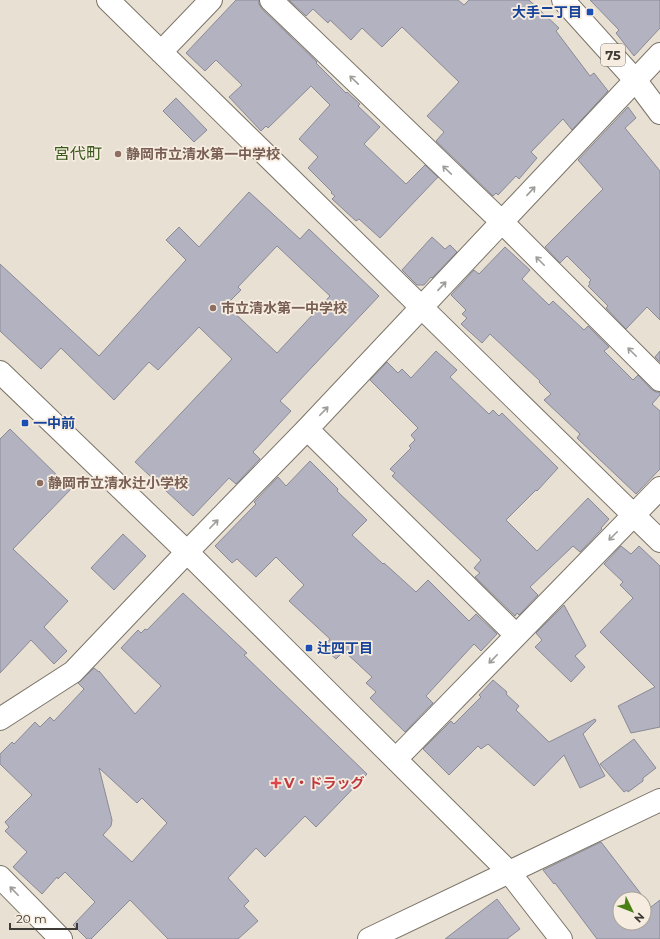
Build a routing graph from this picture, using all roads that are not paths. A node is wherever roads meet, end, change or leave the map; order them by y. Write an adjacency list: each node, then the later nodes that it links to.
1 (108, 0): 5 (street)
2 (211, 0): 5 (street)
3 (271, 0): 9 (street, one-way to 3)
4 (563, 0): 7 (street, 75)
5 (161, 52): 10 (street)
6 (660, 54): 7 (street)
7 (636, 81): 8 (street, 75); 9 (street, one-way to 7)
8 (660, 113)
9 (502, 222): 10 (street, one-way to 9); 12 (street, one-way to 9)
10 (421, 308): 13 (street, one-way to 10); 15 (street)
11 (0, 372): 17 (street)
12 (660, 380)
13 (307, 429): 17 (street, one-way to 13); 18 (street)
14 (660, 488): 15 (street)
15 (634, 515): 16 (street); 18 (street, one-way to 18)
16 (660, 541)
17 (187, 552): 19 (street); 20 (street)
18 (516, 635): 20 (street, one-way to 20)
19 (0, 719)
20 (396, 759): 22 (street)
21 (660, 800): 22 (street)
22 (510, 872): 25 (street); 26 (street)
23 (0, 877): 24 (street, one-way to 23)
24 (61, 939)
25 (369, 939)
26 (561, 939)

